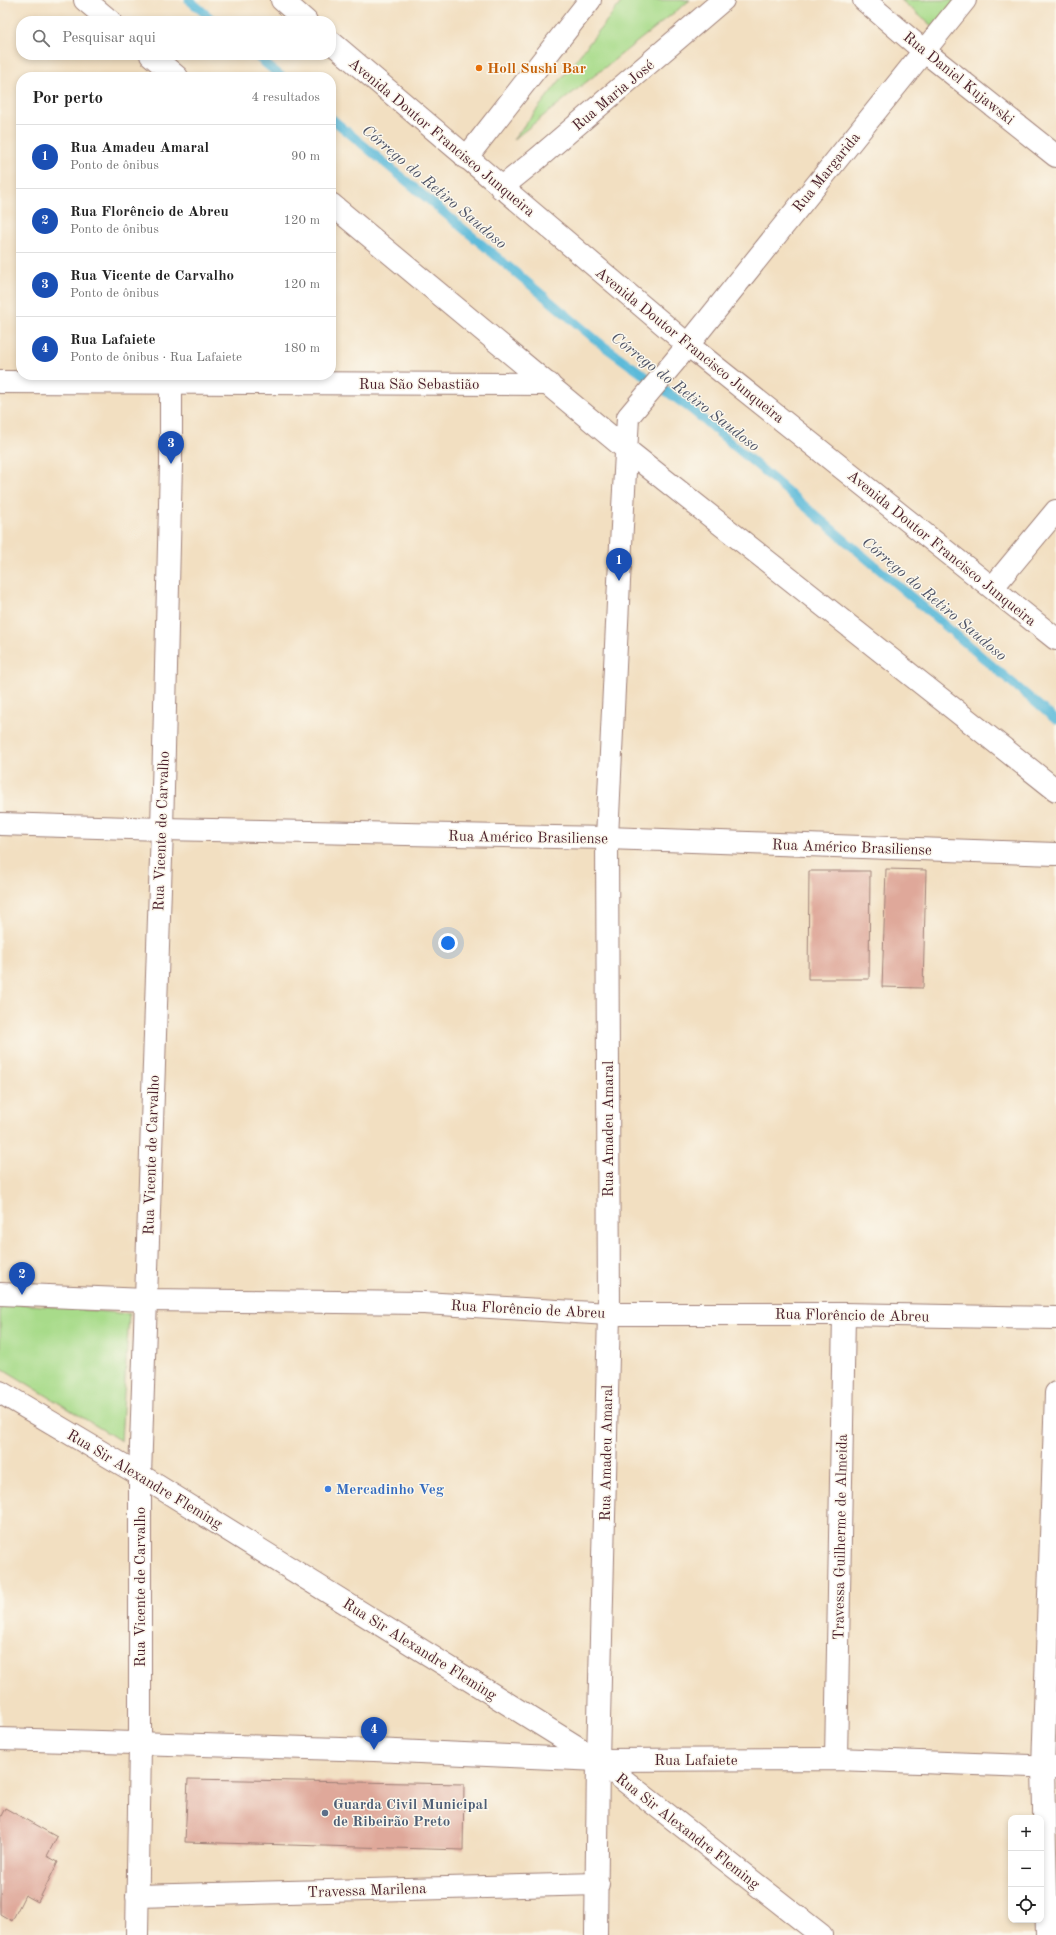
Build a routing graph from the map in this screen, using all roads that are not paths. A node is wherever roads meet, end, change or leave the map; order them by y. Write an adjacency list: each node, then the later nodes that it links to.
1 (85, 0): 7 (street)
2 (282, 0): 8 (street)
3 (590, 0): 14 (street)
4 (723, 0): 15 (street, Rua Maria José)
5 (864, 0): 10 (street, Rua Daniel Kujawski)
6 (965, 0): 10 (street, Rua Margarida)
7 (104, 16)
8 (300, 16)
9 (336, 46): 14 (street, Avenida Doutor Francisco Junqueira)
10 (924, 51): 13 (street, Rua Daniel Kujawski); 17 (street, Rua Margarida)
11 (156, 60): 12 (street)
12 (169, 72)
13 (1056, 156)
14 (466, 158): 15 (street, Avenida Doutor Francisco Junqueira)
15 (501, 188): 17 (street, Avenida Doutor Francisco Junqueira)
16 (336, 208): 22 (street)
17 (681, 353): 23 (street, Rua Amadeu Amaral); 25 (street, Avenida Doutor Francisco Junqueira)
18 (114, 380): 21 (street, Rua São Sebastião)
19 (171, 380): 29 (street, Rua Vicente de Carvalho)
20 (247, 380): 22 (street, Rua São Sebastião)
21 (0, 382)
22 (550, 384): 23 (street)
23 (627, 450): 27 (street); 30 (street, Rua Amadeu Amaral)
24 (1056, 511): 25 (street)
25 (993, 587): 26 (street, Avenida Doutor Francisco Junqueira)
26 (1056, 639)
27 (1056, 790)
28 (0, 824): 29 (street, Rua Américo Brasiliense)
29 (162, 829): 30 (street, Rua Américo Brasiliense); 33 (street, Rua Vicente de Carvalho)
30 (607, 838): 31 (street, Rua Américo Brasiliense); 34 (street, Rua Amadeu Amaral)
31 (1056, 854)
32 (0, 1294): 33 (street, Rua Florêncio de Abreu)
33 (146, 1300): 34 (street, Rua Florêncio de Abreu); 39 (street, Rua Vicente de Carvalho)
34 (609, 1314): 35 (street, Rua Florêncio de Abreu); 44 (street, Rua Amadeu Amaral)
35 (844, 1314): 36 (street, Rua Florêncio de Abreu); 43 (street, Travessa Guilherme de Almeida)
36 (1056, 1318)
37 (0, 1392): 39 (street, Rua Sir Alexandre Fleming)
38 (1056, 1393): 40 (street)
39 (140, 1475): 42 (street, Rua Vicente de Carvalho); 44 (street, Rua Sir Alexandre Fleming)
40 (1053, 1518): 45 (street)
41 (0, 1739): 42 (street, Rua Lafaiete)
42 (140, 1744): 44 (street, Rua Lafaiete); 47 (street, Rua Vicente de Carvalho)
43 (836, 1759): 44 (street, Rua Lafaiete); 45 (street, Rua Lafaiete)
44 (598, 1760): 46 (street, Rua Amadeu Amaral); 50 (street, Rua Sir Alexandre Fleming)
45 (1050, 1767): 51 (street)
46 (598, 1884): 47 (street, Travessa Marilena); 49 (street, Rua Amadeu Amaral)
47 (137, 1896): 48 (street, Rua Vicente de Carvalho)
48 (137, 1935)
49 (596, 1935)
50 (821, 1935)
51 (1047, 1935)

